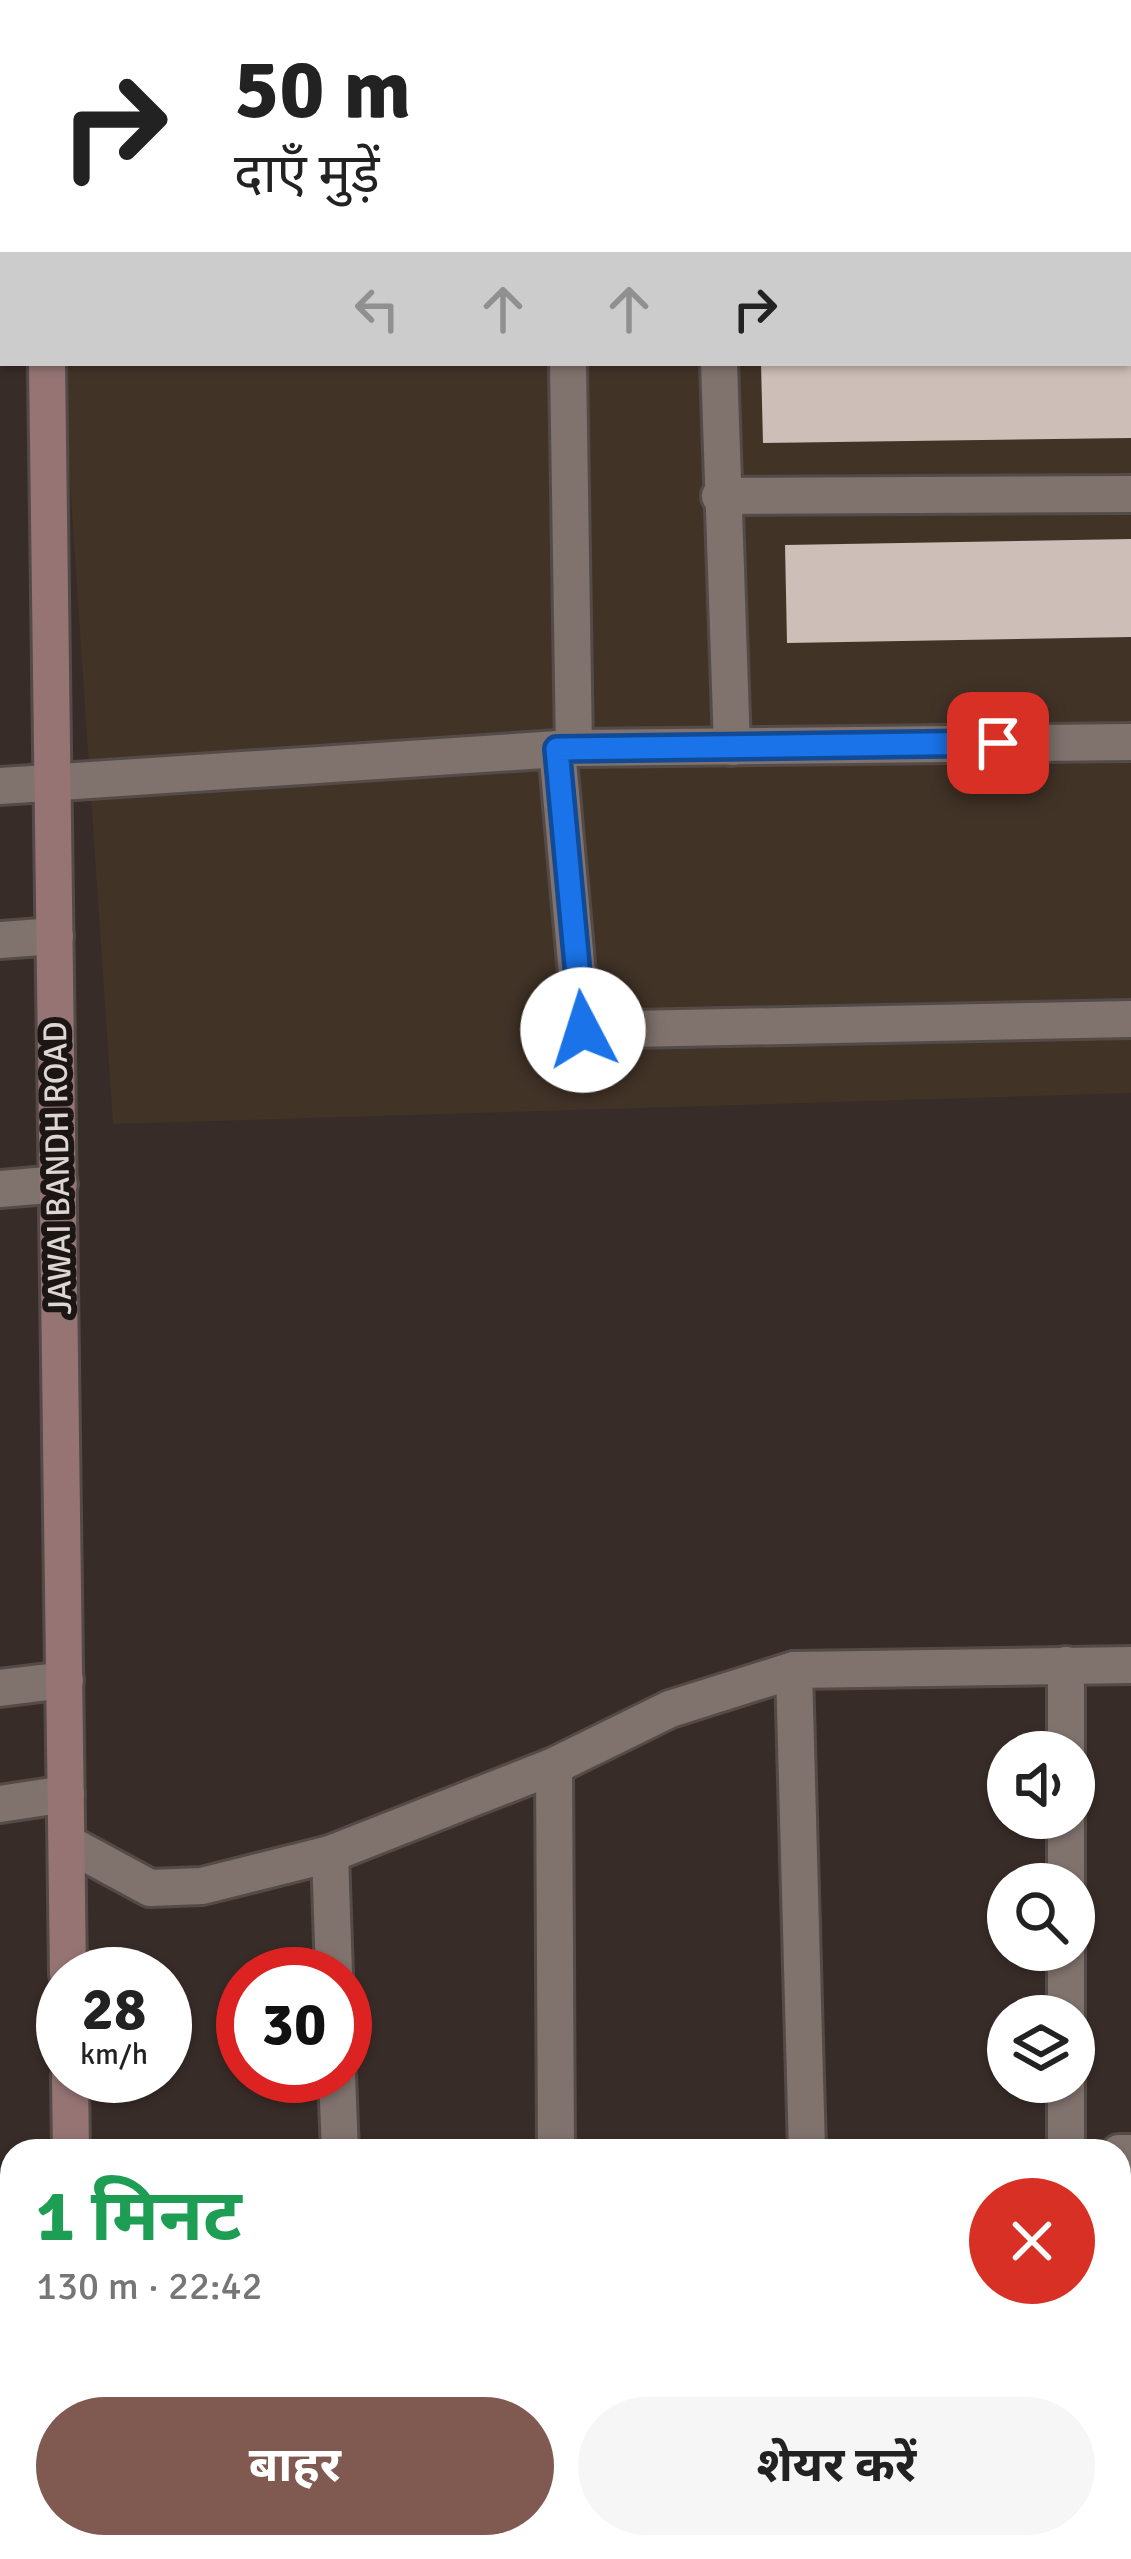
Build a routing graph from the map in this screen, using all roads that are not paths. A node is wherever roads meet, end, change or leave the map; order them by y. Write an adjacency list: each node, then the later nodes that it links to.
1 (46, 366): 9 (street, JAWAI BANDH ROAD)
2 (568, 366): 8 (street)
3 (719, 366): 5 (street)
4 (1131, 494): 5 (street)
5 (720, 496): 7 (street)
6 (1131, 742): 7 (street)
7 (732, 747): 8 (street)
8 (566, 748): 9 (street); 13 (street)
9 (53, 785): 10 (street); 11 (street, JAWAI BANDH ROAD)
10 (0, 786)
11 (55, 936): 12 (street); 14 (street, JAWAI BANDH ROAD)
12 (0, 940)
13 (1131, 1019)
14 (58, 1184): 15 (street); 19 (street, JAWAI BANDH ROAD)
15 (0, 1189)
16 (1066, 1665): 17 (street); 18 (street); 21 (street)
17 (1131, 1665)
18 (794, 1670): 22 (street); 35 (street)
19 (64, 1680): 20 (street); 23 (street, JAWAI BANDH ROAD)
20 (0, 1688)
21 (1066, 1731)
22 (554, 1766): 26 (street); 34 (street)
23 (66, 1794): 24 (street); 25 (street, JAWAI BANDH ROAD)
24 (0, 1804)
25 (67, 1843): 26 (street); 27 (street, JAWAI BANDH ROAD)
26 (330, 1854): 28 (street)
27 (68, 1947)
28 (333, 1947)
29 (70, 2103): 32 (street)
30 (339, 2103): 33 (street)
31 (1066, 2103): 36 (street)
32 (70, 2139)
33 (340, 2139)
34 (556, 2139)
35 (807, 2139)
36 (1066, 2139)

